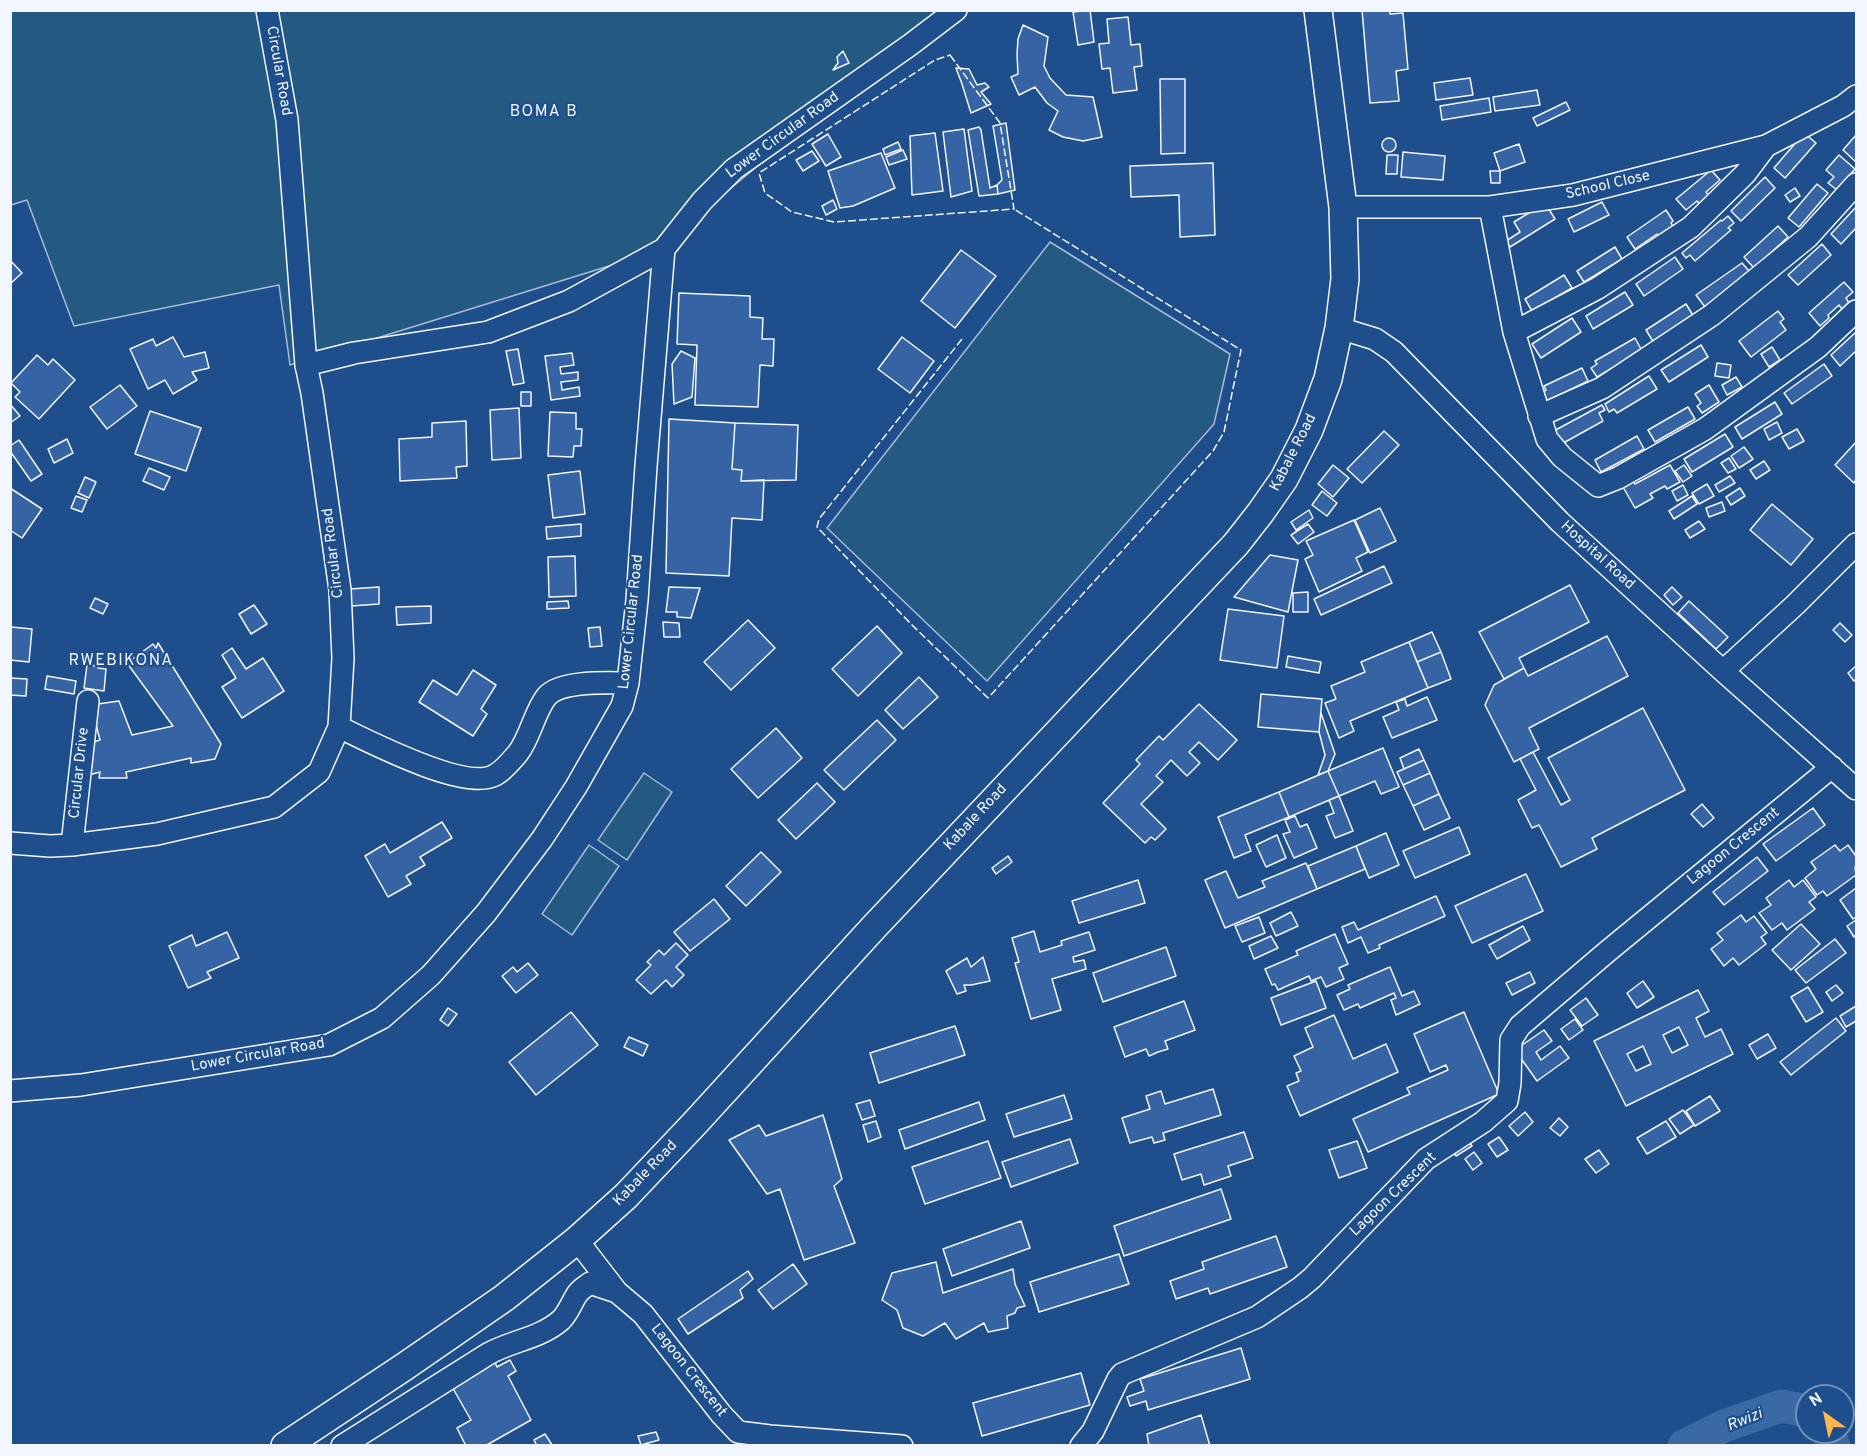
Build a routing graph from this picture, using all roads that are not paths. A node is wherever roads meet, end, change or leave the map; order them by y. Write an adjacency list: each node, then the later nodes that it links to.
1 (267, 10): 13 (street, Circular Road)
2 (956, 10): 9 (street, Lower Circular Road)
3 (1318, 10): 7 (main road, Kabale Road)
4 (1857, 96): 5 (street, School Close)
5 (1766, 146): 8 (street, School Close); 12 (street)
6 (1857, 184): 14 (street)
7 (1343, 207): 8 (street, School Close); 11 (main road, Kabale Road)
8 (1490, 207): 12 (street)
9 (664, 249): 13 (street); 17 (street, Lower Circular Road)
10 (1857, 311): 14 (street)
11 (1339, 328): 16 (street, Hospital Road); 25 (main road, Kabale Road)
12 (1514, 332): 14 (street)
13 (306, 364): 19 (street, Circular Road)
14 (1539, 416)
15 (1857, 544): 16 (street)
16 (1723, 671): 20 (street, Hospital Road)
17 (628, 683): 19 (street); 24 (street, Lower Circular Road)
18 (88, 701): 23 (street, Circular Drive)
19 (339, 727): 23 (street, Circular Road)
20 (1832, 767): 21 (street, Hospital Road); 30 (street, Lagoon Crescent)
21 (1857, 789)
22 (10, 843): 23 (street, Circular Road)
23 (72, 845)
24 (10, 1091)
25 (577, 1240): 26 (street, Lagoon Crescent); 27 (main road, Kabale Road)
26 (617, 1292): 28 (street); 29 (street, Lagoon Crescent)
27 (285, 1446)
28 (342, 1446)
29 (902, 1446)
30 (1081, 1446)

